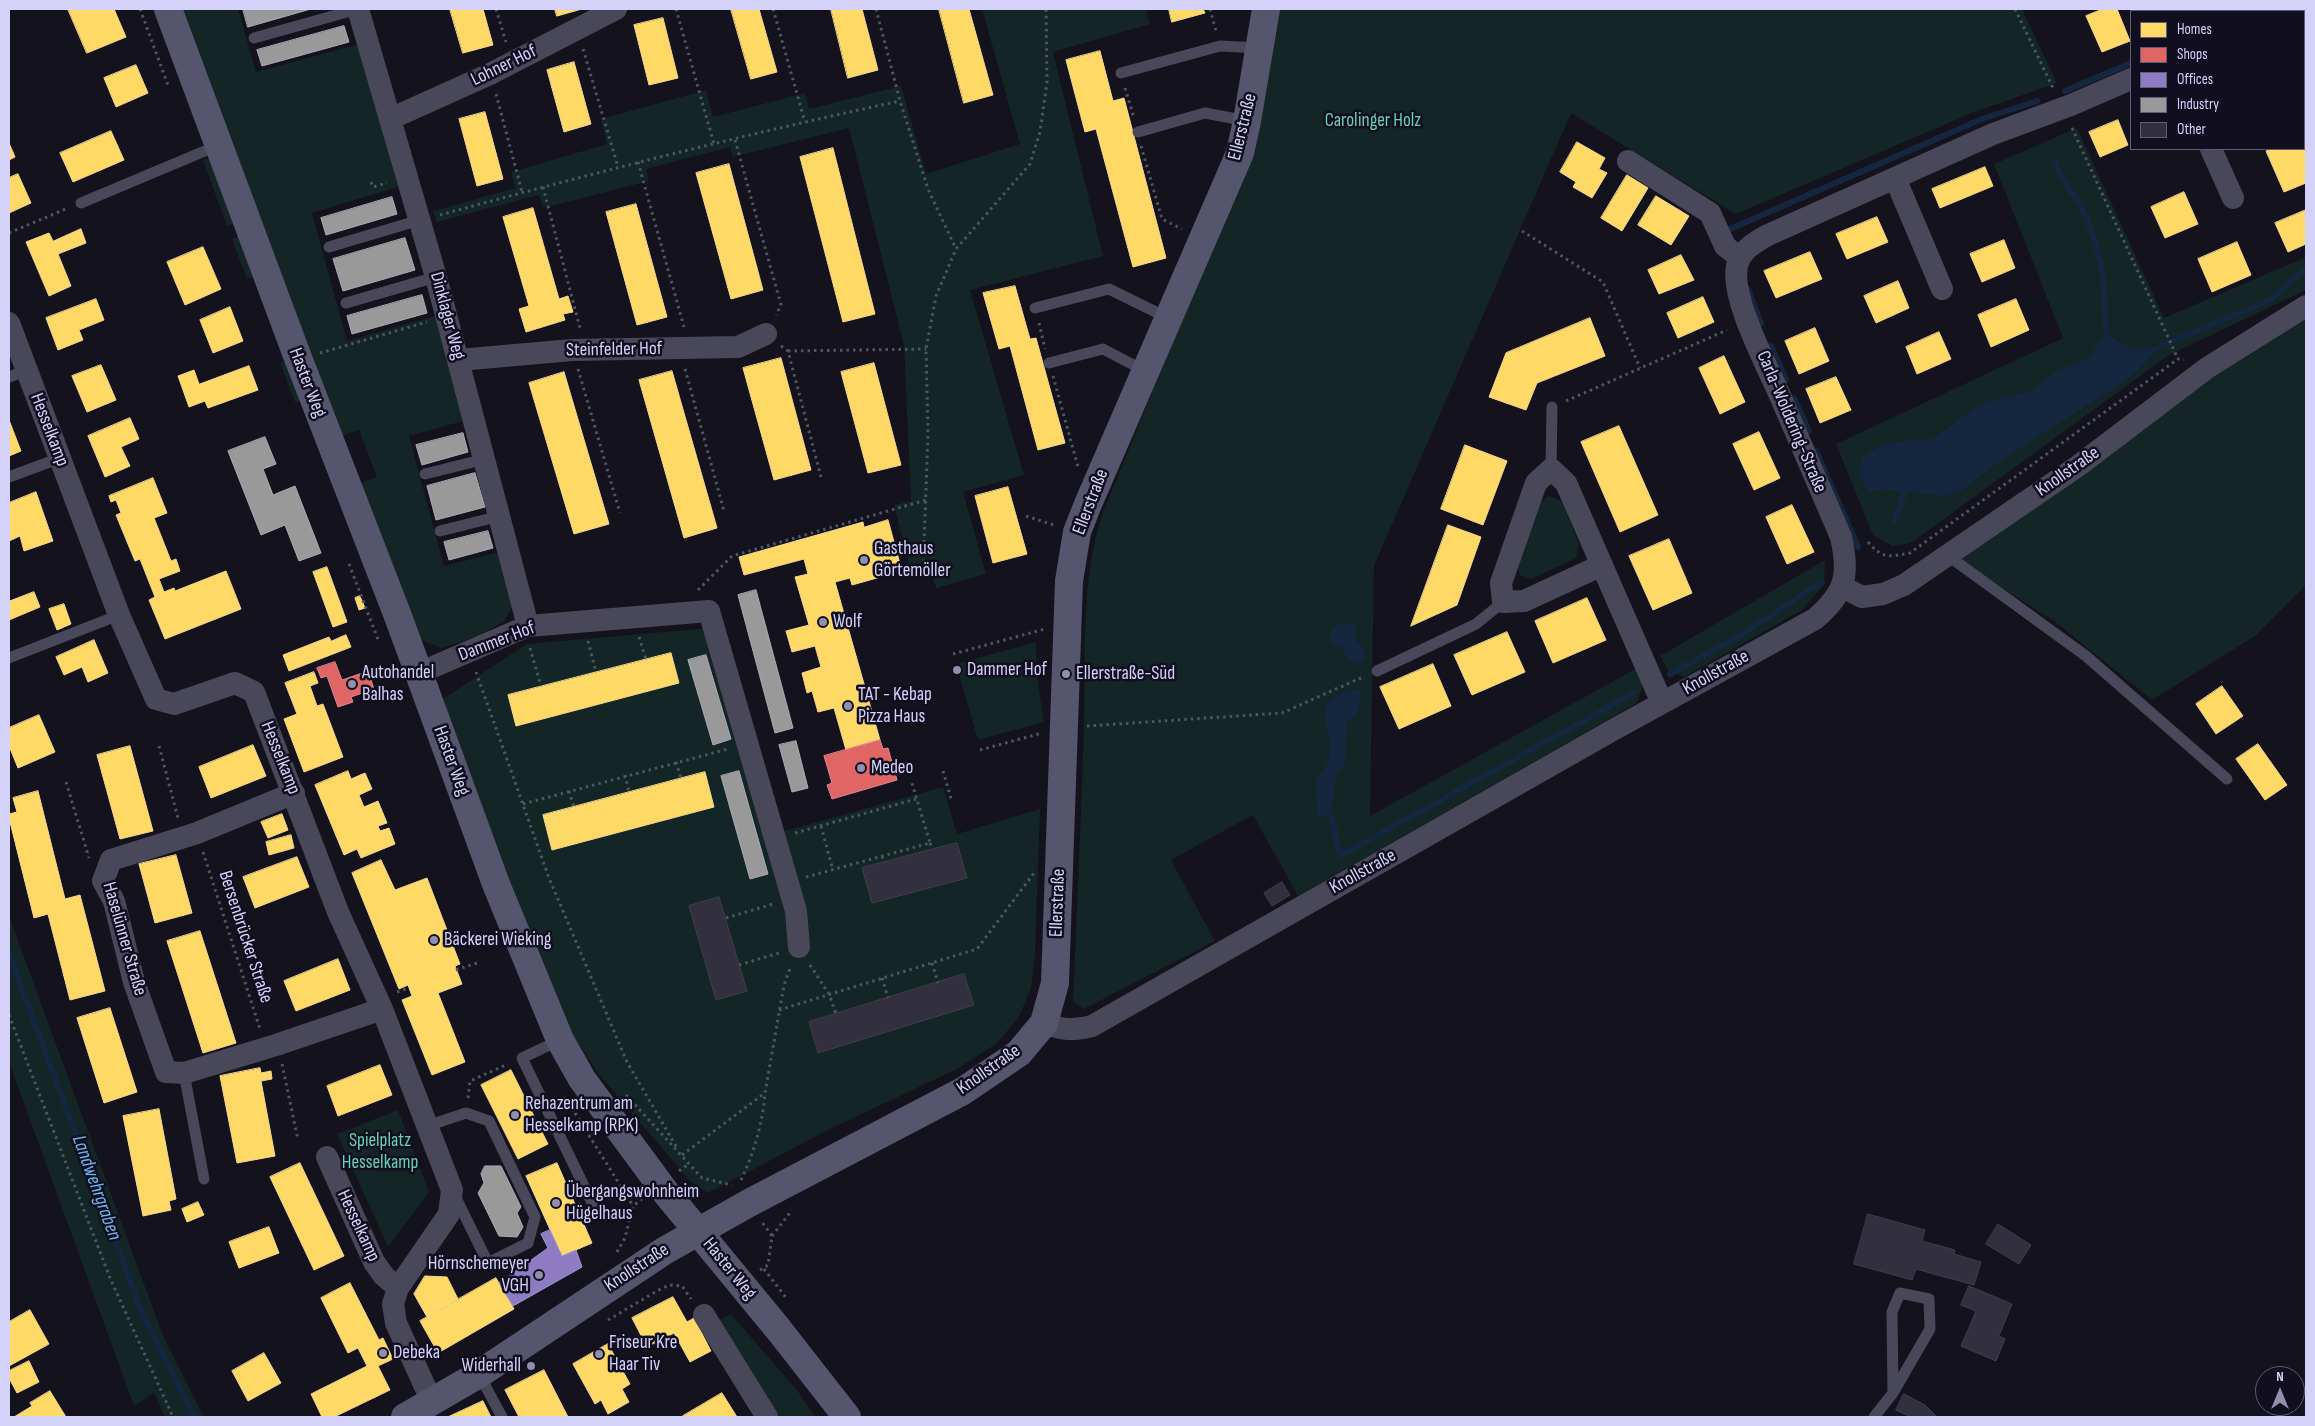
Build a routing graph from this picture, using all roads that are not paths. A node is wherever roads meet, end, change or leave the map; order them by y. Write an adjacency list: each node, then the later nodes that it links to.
1 (168, 9): 12 (street, Haster Weg)
2 (358, 9): 5 (lane); 9 (street, Dinklager Weg)
3 (616, 9): 9 (street, Lohner Hof)
4 (1266, 9): 6 (street, Ellerstraße)
5 (254, 38)
6 (1259, 48): 7 (lane); 10 (street, Ellerstraße)
7 (1121, 73)
8 (2130, 79): 15 (street)
9 (390, 119): 18 (street, Dinklager Weg)
10 (1247, 121): 11 (lane); 26 (street, Ellerstraße)
11 (1138, 132)
12 (219, 145): 17 (lane); 49 (street, Haster Weg)
13 (2211, 150): 16 (street)
14 (1628, 161): 20 (street)
15 (1895, 178): 20 (street); 22 (street)
16 (2233, 198)
17 (81, 203)
18 (420, 220): 19 (lane); 21 (street, Dinklager Weg)
19 (329, 247)
20 (1740, 258): 43 (street, Carla-Woldering-Straße)
21 (436, 277): 23 (lane); 29 (street, Dinklager Weg)
22 (1942, 289)
23 (346, 303)
24 (2306, 306): 41 (street, Knollstraße)
25 (1035, 308): 26 (lane)
26 (1168, 318): 31 (street, Ellerstraße)
27 (9, 323): 32 (street, Hesselkamp)
28 (766, 334): 29 (street, Steinfelder Hof)
29 (459, 360): 35 (street, Dinklager Weg)
30 (1049, 362): 31 (lane)
31 (1145, 371): 55 (street, Ellerstraße)
32 (18, 374): 34 (street, Hesselkamp)
33 (1552, 407): 36 (lane)
34 (60, 458): 38 (lane); 45 (street, Hesselkamp)
35 (485, 459): 37 (lane); 39 (street, Dinklager Weg)
36 (1551, 469): 42 (street); 44 (street)
37 (425, 474)
38 (9, 477)
39 (500, 516): 40 (lane); 46 (street, Dinklager Weg)
40 (440, 531)
41 (1947, 555): 43 (street, Knollstraße); 51 (lane)
42 (1600, 566): 44 (street); 50 (street)
43 (1843, 587): 50 (street, Knollstraße)
44 (1502, 602): 48 (lane)
45 (119, 615): 47 (lane); 52 (street, Hesselkamp)
46 (528, 634): 49 (street, Dammer Hof); 53 (street, Dammer Hof)
47 (9, 658)
48 (1377, 670)
49 (419, 673): 56 (street, Haster Weg)
50 (1662, 703): 55 (street, Knollstraße)
51 (2227, 779)
52 (294, 793): 54 (street, Hesselkamp); 57 (street, Haselünner Straße)
53 (799, 947)
54 (382, 1009): 57 (street); 58 (street, Hesselkamp)
55 (1044, 1022): 63 (street, Knollstraße)
56 (560, 1040): 62 (lane); 63 (street, Haster Weg)
57 (184, 1073): 60 (lane)
58 (427, 1126): 61 (street, Hesselkamp); 61 (lane)
59 (327, 1157): 64 (street, Hesselkamp)
60 (204, 1179)
61 (452, 1190): 64 (street)
62 (597, 1213)
63 (698, 1231): 66 (street, Knollstraße); 72 (street, Haster Weg)
64 (398, 1288): 68 (street)
65 (698, 1308): 71 (street)
66 (479, 1374): 68 (street, Knollstraße); 70 (lane)
67 (1893, 1392): 67 (lane); 73 (lane)
68 (432, 1402): 69 (street, Knollstraße)
69 (405, 1417)
70 (502, 1417)
71 (767, 1417)
72 (847, 1417)
73 (1874, 1417)

